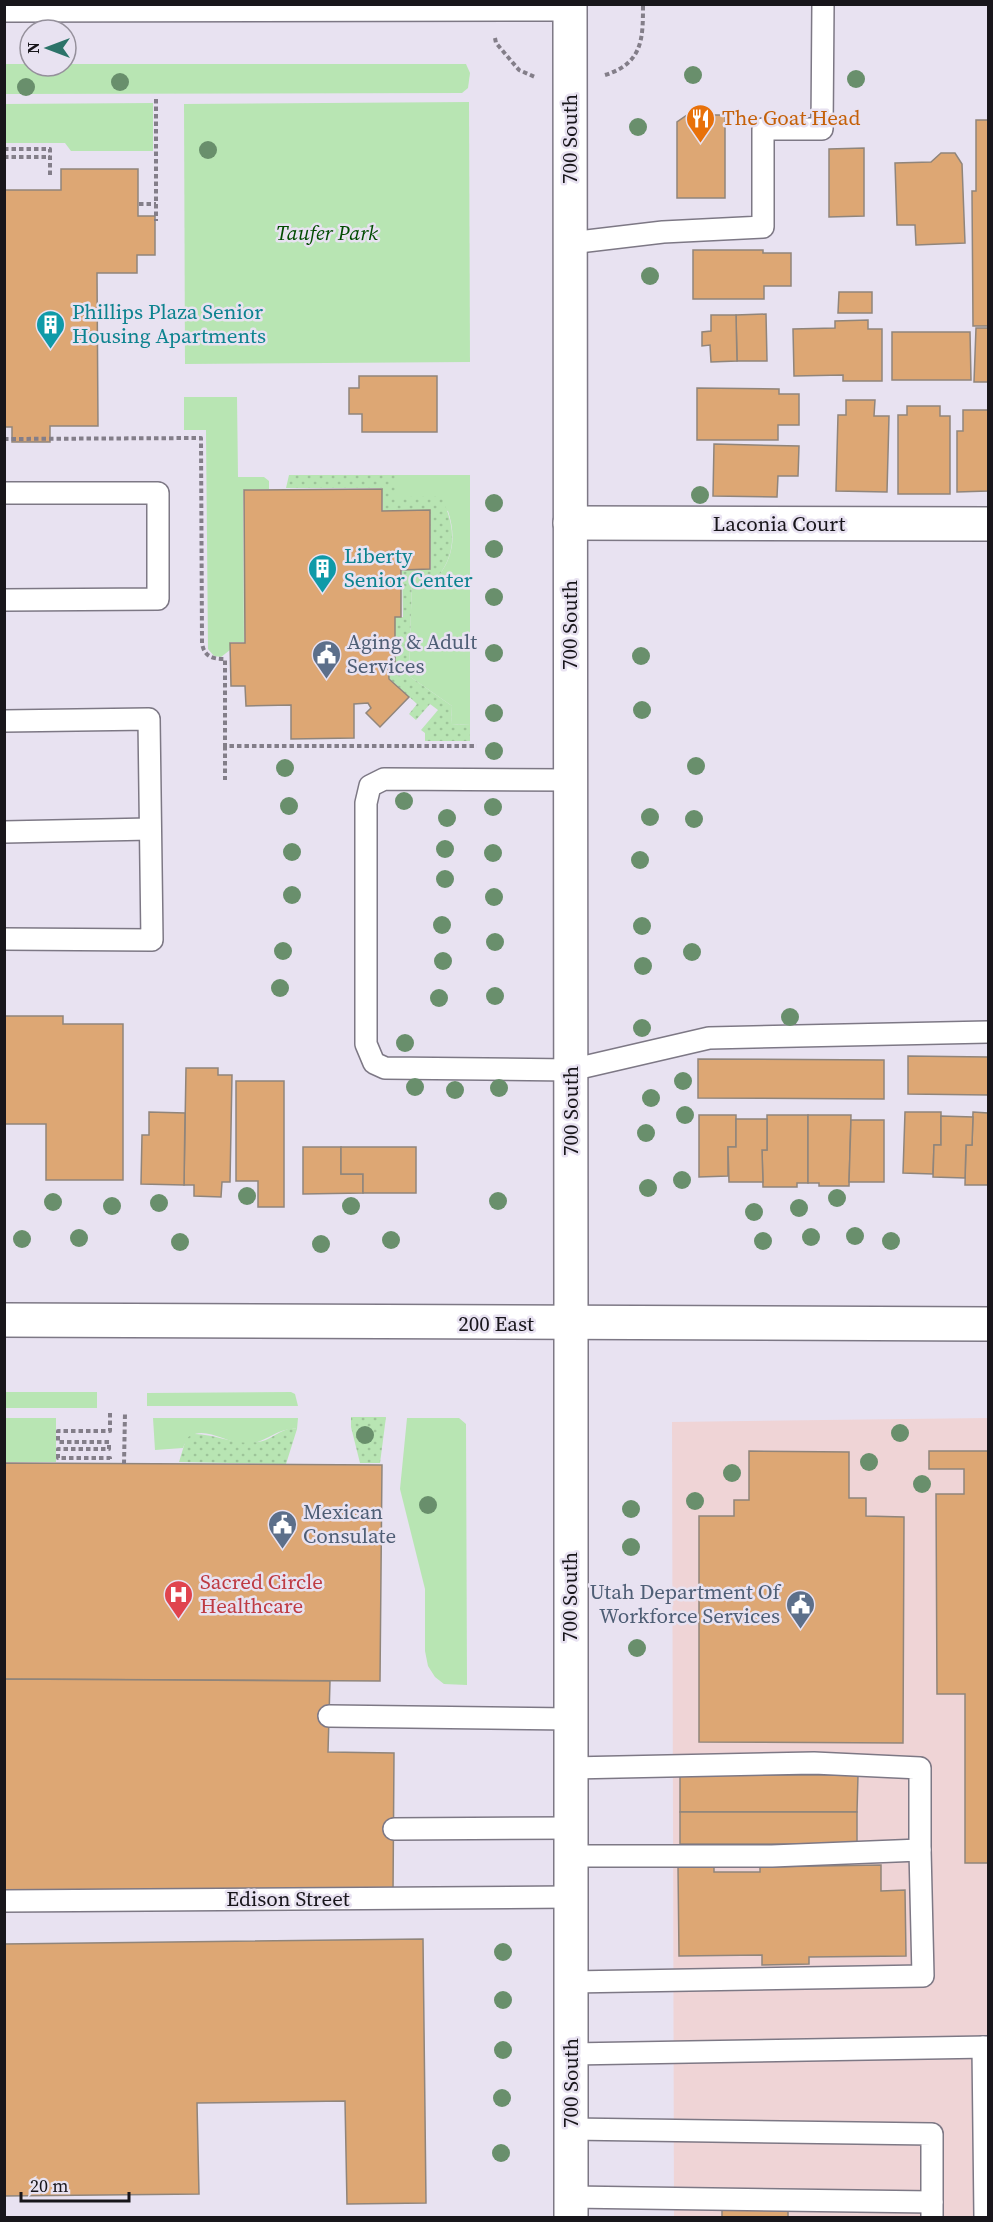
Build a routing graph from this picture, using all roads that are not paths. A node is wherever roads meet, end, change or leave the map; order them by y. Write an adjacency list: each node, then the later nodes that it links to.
1 (561, 4): 4 (street)
2 (570, 4): 5 (street, 700 South)
3 (823, 4): 5 (lane)
4 (4, 5)
5 (570, 243): 7 (street, 700 South)
6 (4, 493): 9 (lane)
7 (570, 523): 8 (street, Laconia Court); 11 (street, 700 South)
8 (988, 524)
9 (4, 600)
10 (4, 721): 12 (lane)
11 (570, 780): 16 (street, 700 South); 16 (lane)
12 (150, 829): 13 (lane); 14 (lane)
13 (4, 832)
14 (4, 939)
15 (988, 1032): 16 (lane)
16 (571, 1070): 18 (street, 700 South)
17 (4, 1320): 18 (street, 200 East)
18 (571, 1324): 19 (street, 200 East); 21 (street, 700 South)
19 (988, 1324)
20 (328, 1716): 21 (lane)
21 (571, 1719): 22 (street, 700 South)
22 (571, 1768): 24 (street, 700 South); 25 (lane)
23 (394, 1829): 24 (lane)
24 (571, 1842): 25 (lane); 26 (street, 700 South)
25 (920, 1850): 28 (lane)
26 (571, 1897): 27 (lane, Edison Street); 28 (street, 700 South)
27 (4, 1901)
28 (571, 1982): 30 (street, 700 South)
29 (986, 2047): 30 (lane); 34 (lane)
30 (571, 2054): 31 (street, 700 South)
31 (571, 2129): 32 (street, 700 South); 33 (lane)
32 (571, 2207): 33 (lane)
33 (932, 2210)
34 (985, 2217)

